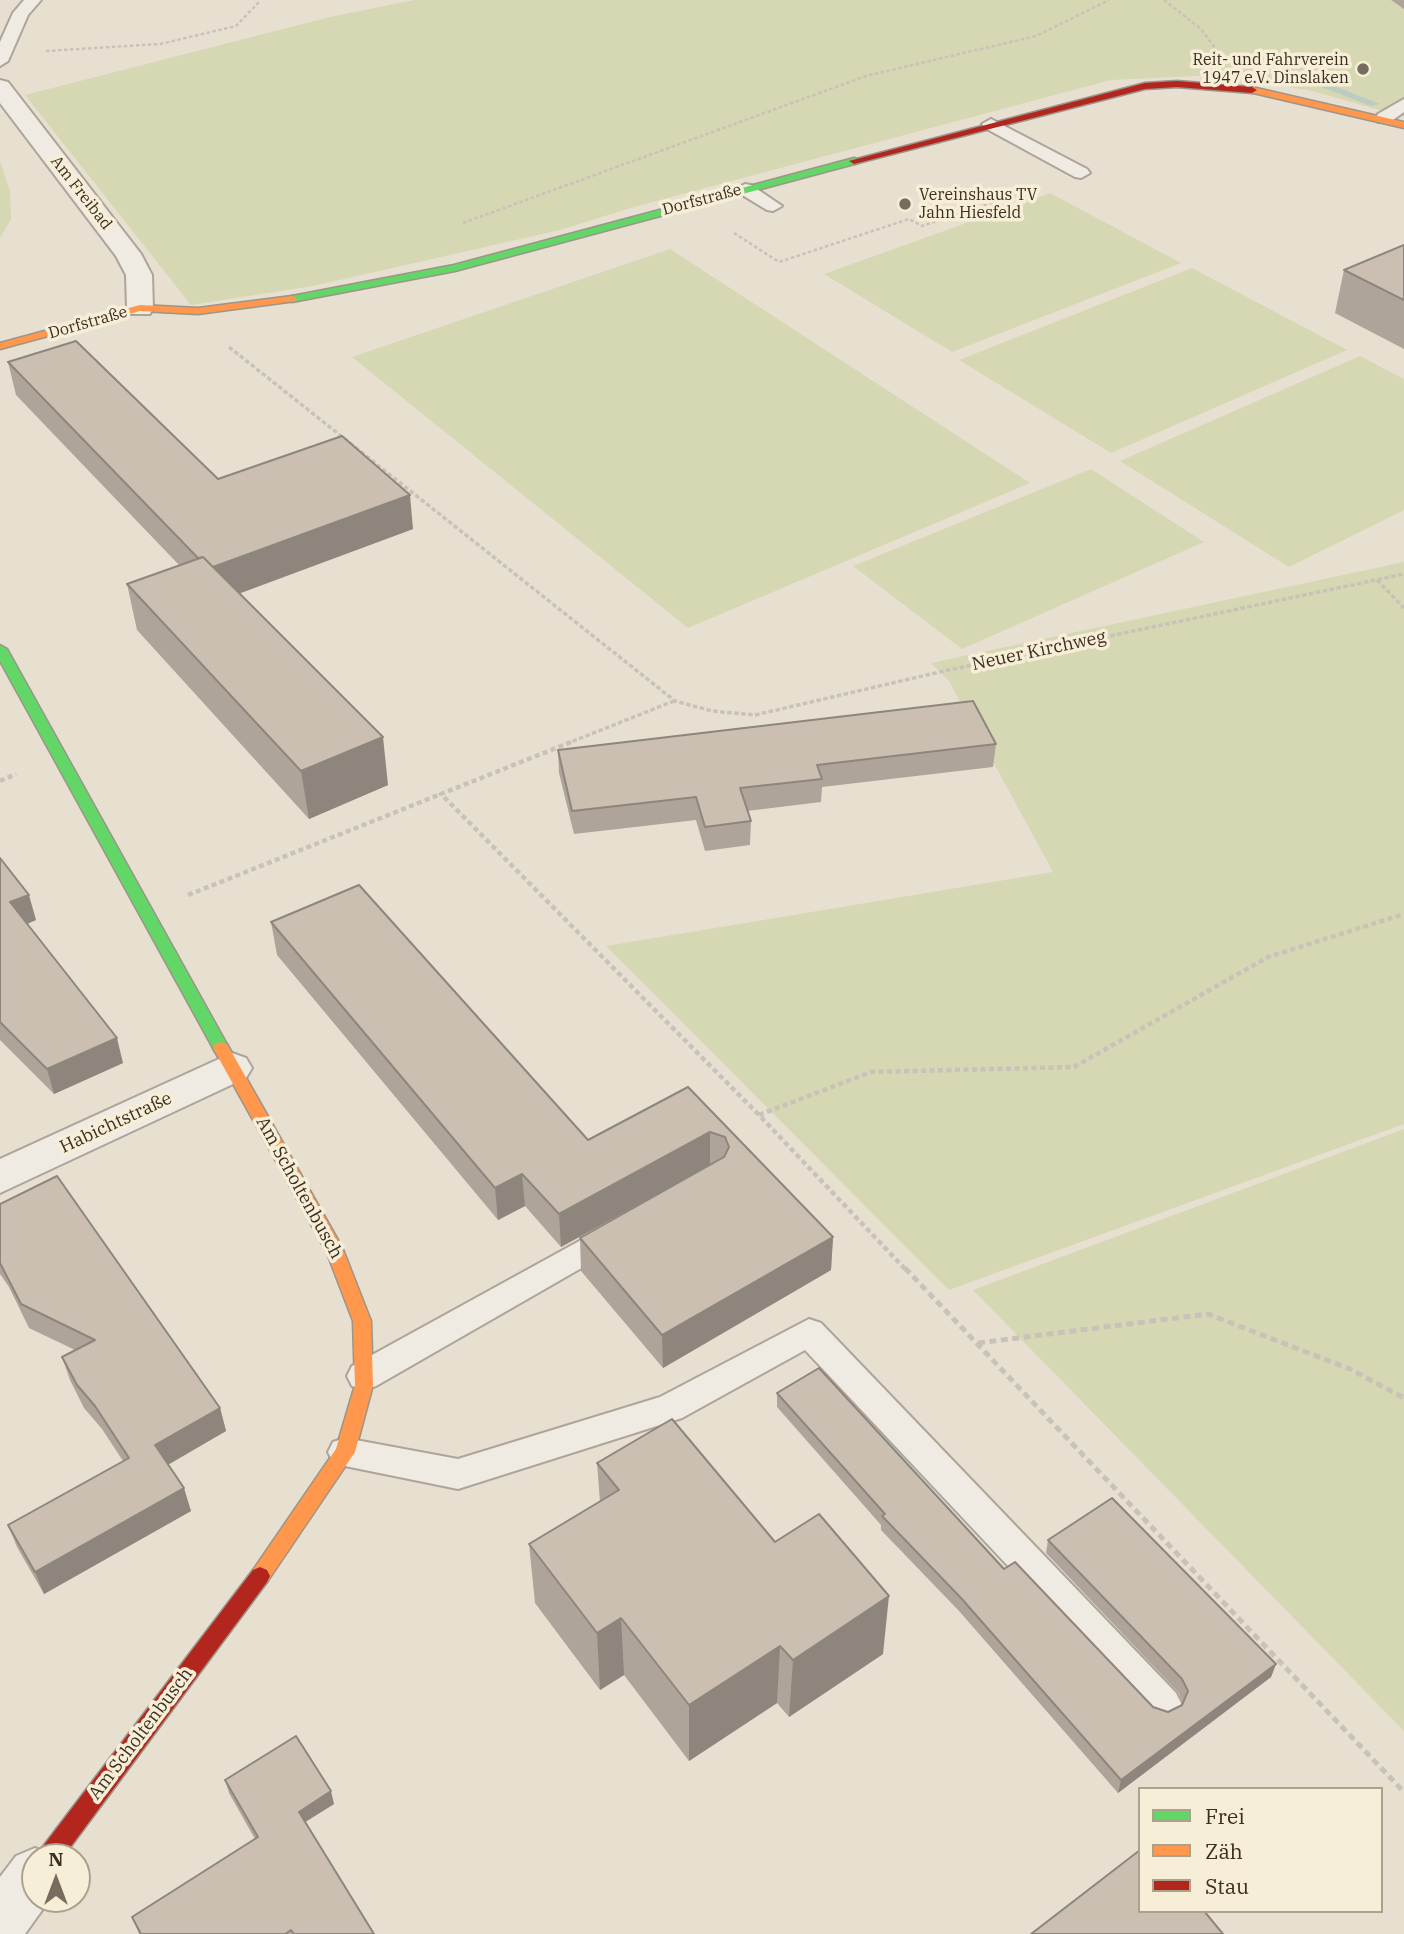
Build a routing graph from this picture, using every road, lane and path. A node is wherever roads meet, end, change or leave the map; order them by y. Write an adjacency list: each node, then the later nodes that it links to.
1 (33, 0): 5 (lane)
2 (255, 0): 5 (path)
3 (1109, 0): 15 (path)
4 (1164, 0): 7 (path)
5 (1, 57)
6 (0, 87): 16 (street, Am Freibad)
7 (1225, 87): 8 (street, Dorfstraße); 9 (street, Dorfstraße)
8 (1396, 115)
9 (991, 124): 10 (lane); 12 (street, Dorfstraße)
10 (1081, 173)
11 (1038, 187): 13 (path)
12 (745, 188): 13 (street, Dorfstraße); 14 (lane)
13 (689, 204): 17 (street, Dorfstraße)
14 (774, 206)
15 (453, 227)
16 (140, 307): 17 (street, Dorfstraße); 18 (street, Dorfstraße)
17 (198, 311): 23 (path)
18 (0, 346)
19 (1404, 574): 20 (path, Neuer Kirchweg)
20 (1377, 580): 21 (path); 23 (path, Neuer Kirchweg)
21 (1404, 608)
22 (0, 649): 25 (street, Am Scholtenbusch)
23 (675, 701): 24 (path)
24 (440, 794): 25 (path); 28 (path)
25 (144, 913): 27 (street, Am Scholtenbusch)
26 (1404, 914): 28 (path)
27 (232, 1068): 29 (street, Habichtstraße); 32 (street, Am Scholtenbusch)
28 (759, 1115): 31 (path)
29 (0, 1177)
30 (639, 1220): 32 (lane)
31 (977, 1343): 33 (path); 36 (path)
32 (364, 1376): 34 (street, Am Scholtenbusch)
33 (1404, 1398)
34 (345, 1452): 35 (lane); 37 (street, Am Scholtenbusch)
35 (1163, 1705)
36 (1404, 1792)
37 (60, 1843)
38 (21, 1894): 39 (street)
39 (0, 1922)

